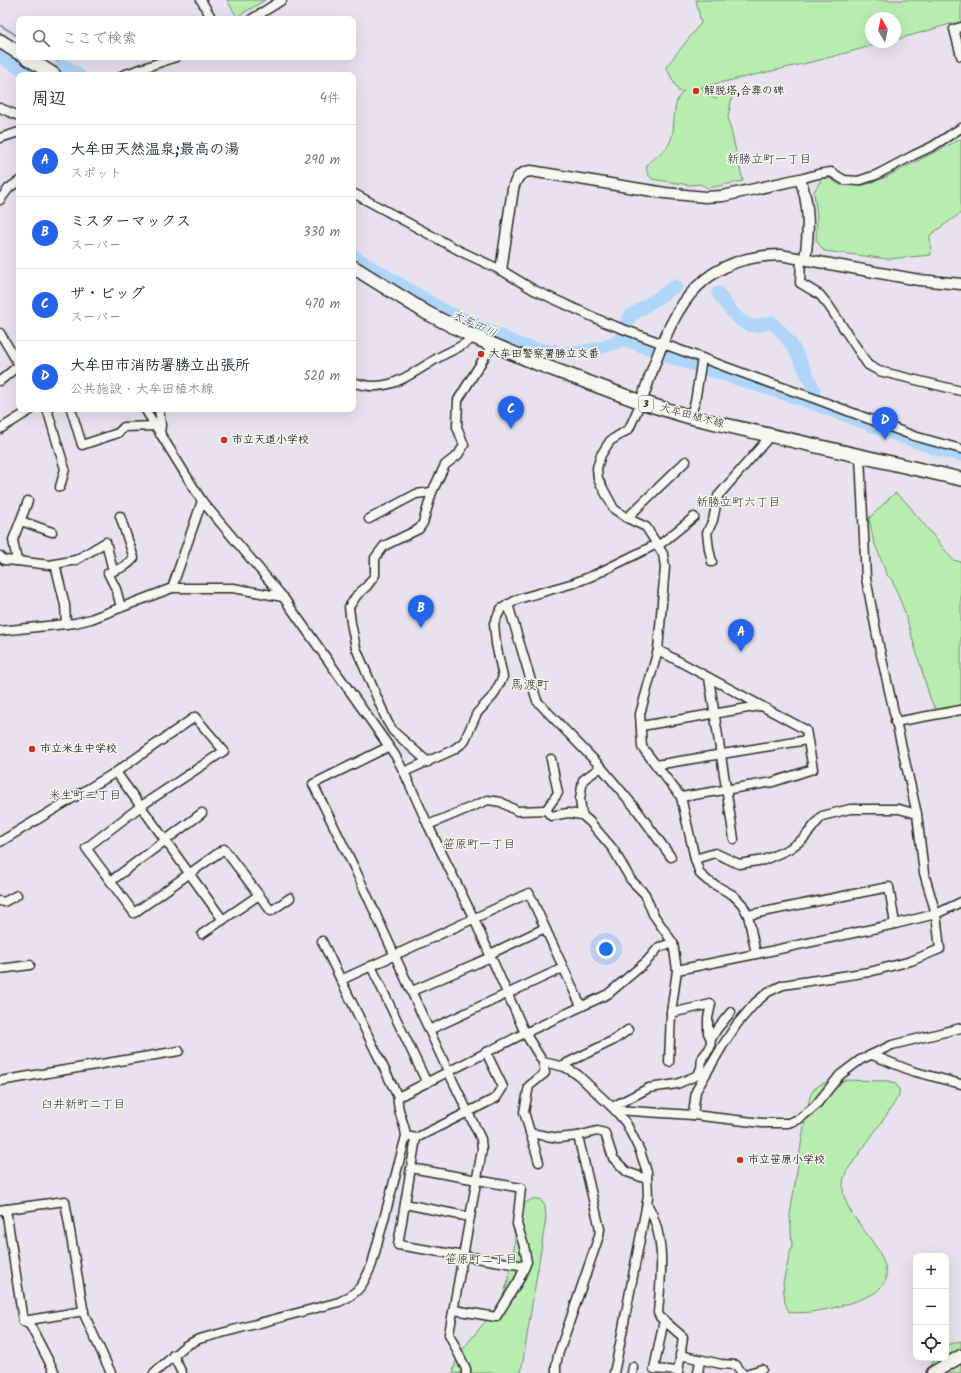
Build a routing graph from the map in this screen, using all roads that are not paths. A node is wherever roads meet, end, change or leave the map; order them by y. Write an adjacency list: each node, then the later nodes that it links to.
1 (201, 0): 3 (street)
2 (282, 0): 4 (street)
3 (210, 16)
4 (257, 16)
5 (961, 27): 8 (street)
6 (0, 41): 7 (main road)
7 (16, 51)
8 (961, 56)
9 (31, 60): 11 (main road)
10 (169, 60): 12 (street)
11 (49, 72)
12 (140, 72)
13 (0, 108): 14 (street)
14 (16, 115)
15 (961, 128): 18 (street)
16 (16, 133): 17 (street)
17 (0, 138)
18 (800, 178): 22 (street); 24 (street)
19 (16, 182): 21 (street)
20 (356, 195): 24 (street)
21 (0, 200)
22 (803, 259): 25 (street); 29 (street); 35 (street)
23 (356, 269): 27 (main road, 大牟田植木線 / 3)
24 (501, 270): 29 (street)
25 (961, 284)
26 (0, 333): 30 (street)
27 (474, 337): 28 (main road, 大牟田植木線 / 3); 34 (street)
28 (492, 344): 36 (main road, 大牟田植木線 / 3); 52 (street)
29 (662, 346): 31 (street); 36 (street)
30 (16, 360)
31 (702, 360): 42 (street); 47 (street)
32 (16, 368): 33 (street)
33 (0, 381)
34 (356, 383)
35 (961, 391)
36 (641, 402): 42 (main road, 大牟田植木線 / 3); 57 (street)
37 (27, 412): 44 (street)
38 (48, 412): 51 (street)
39 (72, 412): 43 (street)
40 (147, 412): 43 (street)
41 (160, 412): 45 (street)
42 (690, 417): 46 (main road, 大牟田植木線 / 3)
43 (156, 426): 45 (street)
44 (0, 429)
45 (160, 434): 53 (street)
46 (770, 435): 48 (main road, 大牟田植木線 / 3); 64 (street)
47 (961, 450)
48 (860, 456): 50 (main road, 大牟田植木線 / 3); 78 (street)
49 (686, 461): 57 (street)
50 (961, 479)
51 (60, 487)
52 (432, 492): 58 (street); 84 (street)
53 (202, 500): 67 (street); 68 (street)
54 (28, 501): 59 (street)
55 (120, 516): 66 (street)
56 (694, 517): 61 (street)
57 (627, 518): 61 (street)
58 (369, 519)
59 (21, 521): 60 (street); 63 (street)
60 (52, 532)
61 (658, 545): 69 (street); 73 (street)
62 (0, 556): 63 (street)
63 (17, 561): 65 (street)
64 (712, 562)
65 (55, 564): 66 (street); 71 (street)
66 (113, 571): 70 (street)
67 (172, 588): 68 (street); 70 (street)
68 (283, 597): 81 (street)
69 (508, 604): 84 (street); 86 (street)
70 (121, 607): 71 (street)
71 (66, 624): 72 (street)
72 (0, 631)
73 (658, 650): 74 (street); 79 (street)
74 (709, 678): 75 (street); 77 (street)
75 (760, 706): 77 (street); 80 (street)
76 (961, 710): 78 (street)
77 (714, 714): 79 (street); 82 (street)
78 (895, 722): 94 (street)
79 (641, 726): 85 (street)
80 (808, 740): 82 (street); 89 (street)
81 (388, 747): 88 (street); 119 (street)
82 (721, 754): 85 (street); 89 (street)
83 (551, 759): 92 (street)
84 (428, 762): 88 (street)
85 (656, 765): 90 (street)
86 (601, 768): 95 (street); 100 (street)
87 (116, 772): 91 (street); 91 (street); 99 (street)
88 (404, 772): 96 (street)
89 (726, 789): 90 (street); 97 (street)
90 (681, 797): 101 (street)
91 (141, 806): 98 (street); 103 (street)
92 (546, 810): 95 (street); 96 (street)
93 (202, 813): 98 (street)
94 (917, 814): 101 (street); 109 (street)
95 (582, 816): 117 (street)
96 (428, 824): 111 (street)
97 (734, 839)
98 (164, 840): 102 (street); 103 (street)
99 (0, 842)
100 (671, 857)
101 (695, 859): 110 (street)
102 (189, 874): 103 (street); 105 (street); 112 (street)
103 (111, 881)
104 (17, 894): 107 (street)
105 (259, 895): 106 (street); 112 (street)
106 (290, 898)
107 (0, 901)
108 (961, 902): 109 (street)
109 (936, 914): 113 (street); 150 (street)
110 (748, 915): 113 (street); 118 (street)
111 (474, 919): 114 (street); 119 (street); 120 (street)
112 (223, 920): 115 (street)
113 (895, 924): 118 (street)
114 (545, 928): 120 (street); 124 (street)
115 (202, 934)
116 (322, 941): 126 (street)
117 (673, 943): 125 (street); 129 (street)
118 (756, 954): 125 (street)
119 (395, 955): 122 (street); 127 (street)
120 (490, 955): 127 (street); 128 (street)
121 (30, 965): 123 (street)
122 (371, 966): 126 (street); 145 (street)
123 (0, 968)
124 (563, 968): 128 (street); 129 (street)
125 (677, 970): 131 (street)
126 (340, 980): 147 (street)
127 (412, 991): 133 (street)
128 (508, 994): 133 (street); 135 (street)
129 (581, 1006): 135 (street)
130 (731, 1012): 136 (street)
131 (671, 1013): 136 (street); 141 (street)
132 (961, 1028): 139 (street)
133 (429, 1030): 143 (street)
134 (628, 1030): 142 (street)
135 (526, 1033): 138 (street); 140 (street)
136 (711, 1039): 148 (street)
137 (179, 1051): 144 (street)
138 (486, 1052): 143 (street); 149 (street)
139 (872, 1055): 146 (street); 150 (street)
140 (543, 1062): 142 (street); 151 (street)
141 (669, 1062)
142 (565, 1067): 148 (street)
143 (448, 1071): 145 (street); 149 (street)
144 (0, 1081)
145 (426, 1082): 147 (street)
146 (961, 1084)
147 (398, 1097): 152 (street)
148 (614, 1109): 150 (street); 158 (street)
149 (468, 1111): 154 (street); 157 (street)
150 (693, 1115)
151 (530, 1133): 153 (street); 155 (street)
152 (406, 1136): 154 (street); 170 (street)
153 (578, 1136): 158 (street); 180 (street)
154 (416, 1138): 156 (street)
155 (539, 1162)
156 (411, 1168): 157 (street); 160 (street)
157 (477, 1179): 162 (street); 164 (street)
158 (647, 1179): 159 (street)
159 (648, 1203): 167 (street); 181 (street)
160 (405, 1204): 162 (street); 163 (street)
161 (3, 1210): 166 (street); 168 (street)
162 (470, 1217): 163 (street)
163 (463, 1256): 164 (street); 165 (street)
164 (525, 1266): 165 (street)
165 (454, 1310): 179 (street)
166 (84, 1311): 168 (street); 176 (street)
167 (664, 1320): 169 (street); 174 (street)
168 (23, 1321): 175 (street)
169 (680, 1355): 172 (street); 174 (street)
170 (173, 1356): 177 (street); 178 (street)
171 (961, 1356): 185 (main road)
172 (700, 1360): 182 (street); 183 (street)
173 (762, 1369): 184 (street)
174 (678, 1372)
175 (55, 1373)
176 (111, 1373)
177 (154, 1373)
178 (182, 1373)
179 (466, 1373)
180 (556, 1373)
181 (614, 1373)
182 (698, 1373)
183 (742, 1373)
184 (749, 1373)
185 (933, 1373)

